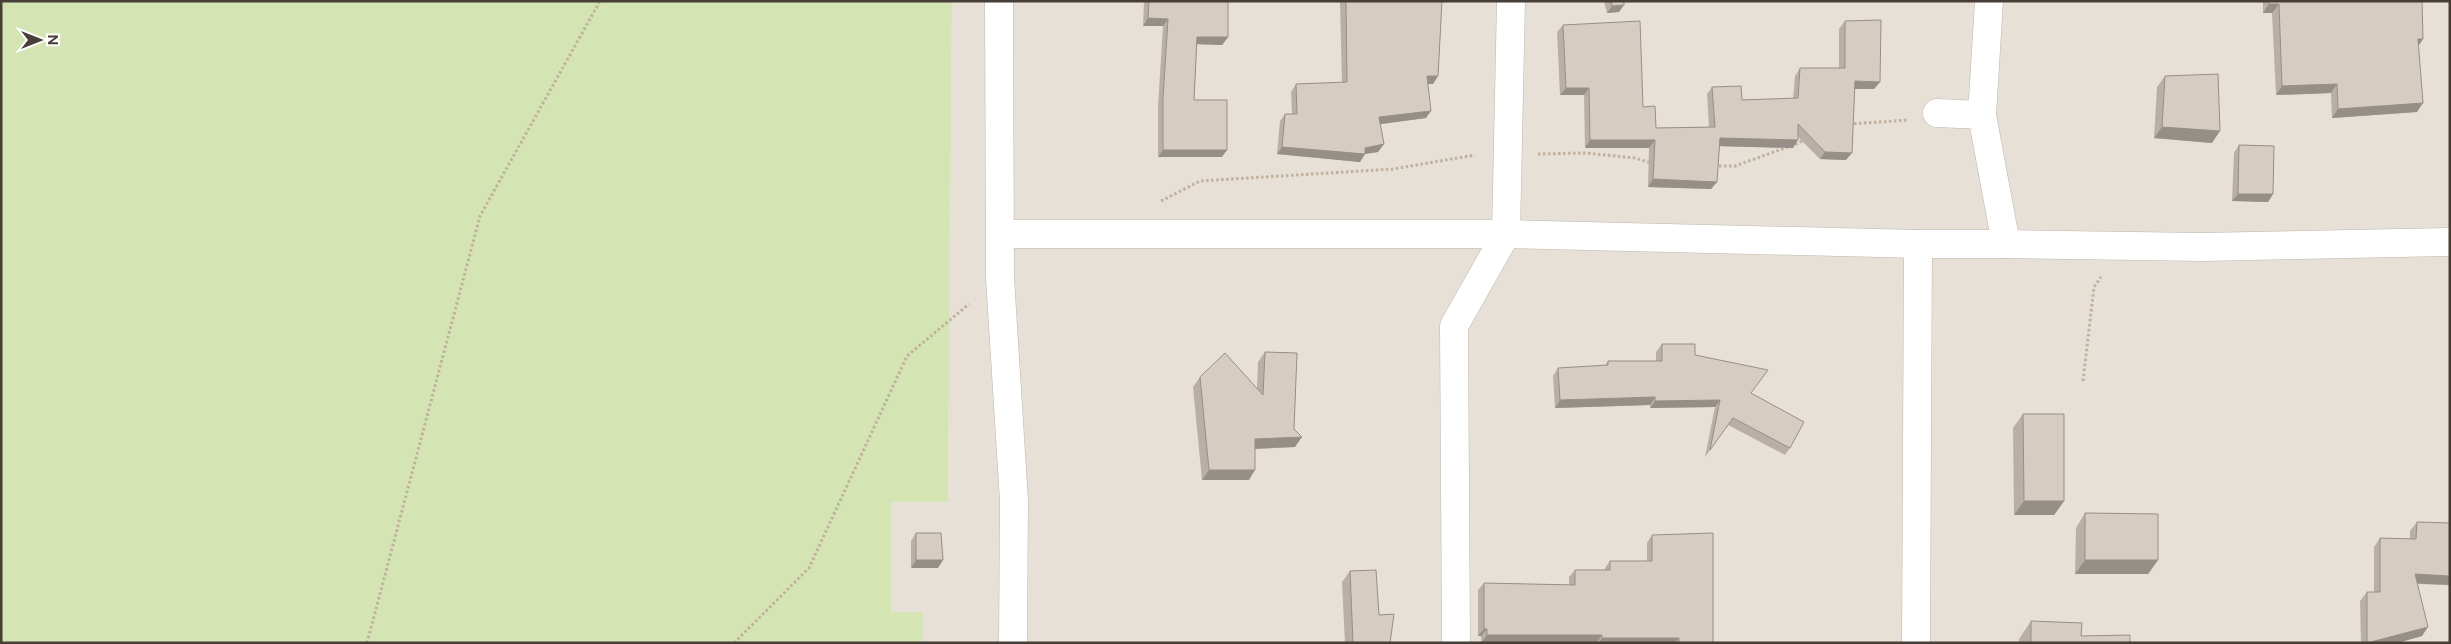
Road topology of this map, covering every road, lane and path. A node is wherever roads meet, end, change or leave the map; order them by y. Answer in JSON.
{"nodes":[{"id":1,"x":600,"y":1,"type":"edge"},
{"id":2,"x":1000,"y":1,"type":"edge"},
{"id":3,"x":1511,"y":1,"type":"edge"},
{"id":4,"x":1989,"y":1,"type":"edge"},
{"id":5,"x":1937,"y":112,"type":"dead end"},
{"id":6,"x":1982,"y":115,"type":"junction"},
{"id":7,"x":1000,"y":234,"type":"junction"},
{"id":8,"x":1506,"y":234,"type":"junction"},
{"id":9,"x":2450,"y":242,"type":"edge"},
{"id":10,"x":1918,"y":244,"type":"junction"},
{"id":11,"x":2006,"y":244,"type":"junction"},
{"id":12,"x":2124,"y":246,"type":"junction"},
{"id":13,"x":2083,"y":381,"type":"dead end"},
{"id":14,"x":367,"y":643,"type":"edge"},
{"id":15,"x":1014,"y":643,"type":"edge"},
{"id":16,"x":1456,"y":643,"type":"edge"},
{"id":17,"x":1916,"y":643,"type":"edge"}],
"edges":[{"from":1,"to":14,"type":"path"},
{"from":2,"to":7,"type":"street"},
{"from":3,"to":8,"type":"street"},
{"from":4,"to":6,"type":"street"},
{"from":5,"to":6,"type":"street"},
{"from":6,"to":11,"type":"street"},
{"from":7,"to":8,"type":"street"},
{"from":7,"to":15,"type":"street"},
{"from":8,"to":10,"type":"street"},
{"from":8,"to":16,"type":"street"},
{"from":9,"to":12,"type":"street"},
{"from":10,"to":11,"type":"street"},
{"from":10,"to":17,"type":"street"},
{"from":11,"to":12,"type":"street"},
{"from":12,"to":13,"type":"path"}]}
